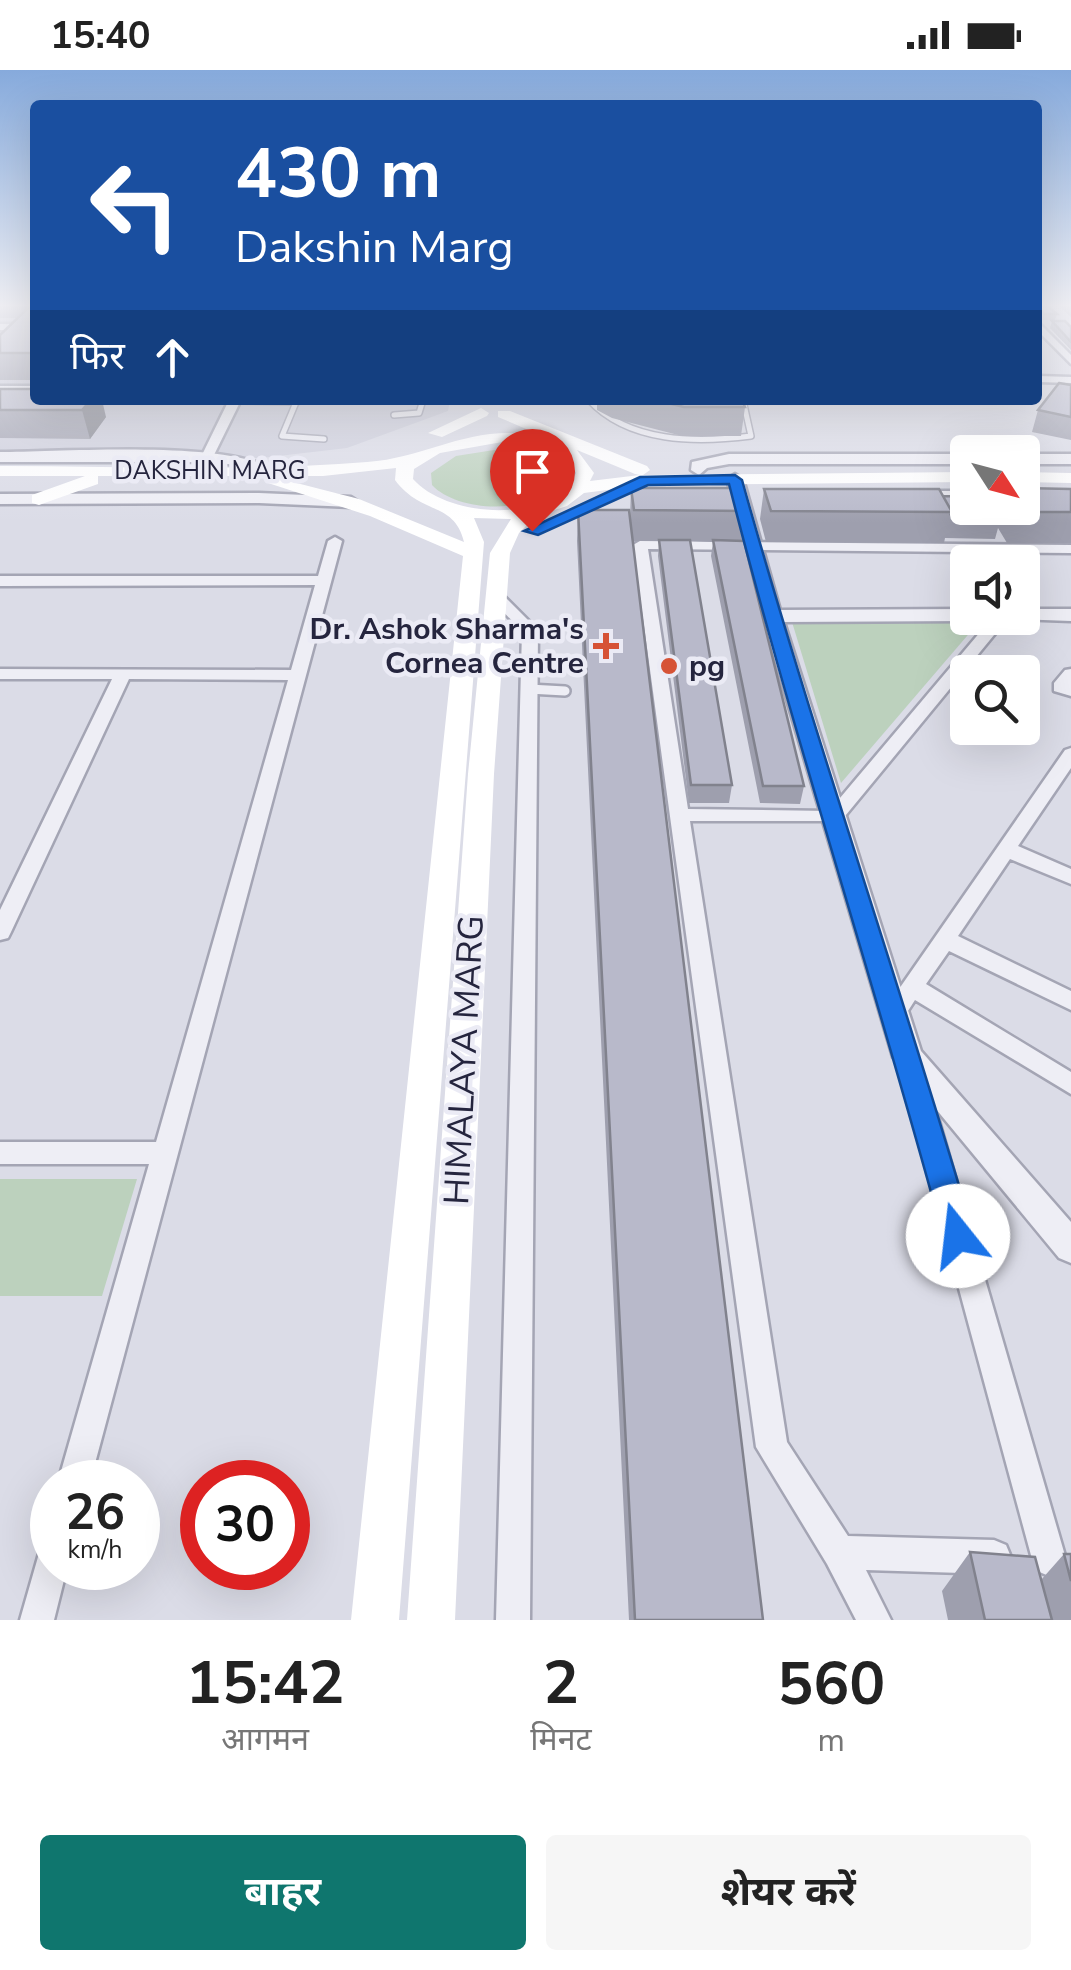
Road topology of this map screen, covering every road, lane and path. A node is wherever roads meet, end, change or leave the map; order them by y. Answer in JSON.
{"nodes":[{"id":1,"x":1042,"y":379,"type":"edge"},
{"id":2,"x":1071,"y":380,"type":"edge"},
{"id":3,"x":0,"y":389,"type":"edge"},
{"id":4,"x":30,"y":389,"type":"edge"},
{"id":5,"x":232,"y":405,"type":"edge"},
{"id":6,"x":295,"y":405,"type":"edge"},
{"id":7,"x":422,"y":405,"type":"edge"},
{"id":8,"x":592,"y":405,"type":"edge"},
{"id":9,"x":744,"y":405,"type":"edge"},
{"id":10,"x":483,"y":407,"type":"edge"},
{"id":11,"x":504,"y":407,"type":"edge"},
{"id":12,"x":394,"y":415,"type":"dead end"},
{"id":13,"x":324,"y":439,"type":"dead end"},
{"id":14,"x":463,"y":439,"type":"junction"},
{"id":15,"x":530,"y":439,"type":"junction"},
{"id":16,"x":735,"y":439,"type":"junction"},
{"id":17,"x":701,"y":440,"type":"junction"},
{"id":18,"x":419,"y":456,"type":"junction"},
{"id":19,"x":722,"y":456,"type":"junction"},
{"id":20,"x":0,"y":457,"type":"edge"},
{"id":21,"x":207,"y":457,"type":"junction"},
{"id":22,"x":1040,"y":459,"type":"edge"},
{"id":23,"x":1071,"y":459,"type":"edge"},
{"id":24,"x":950,"y":460,"type":"edge"},
{"id":25,"x":583,"y":466,"type":"junction"},
{"id":26,"x":315,"y":470,"type":"junction"},
{"id":27,"x":699,"y":470,"type":"junction"},
{"id":28,"x":0,"y":471,"type":"edge"},
{"id":29,"x":950,"y":474,"type":"edge"},
{"id":30,"x":1040,"y":474,"type":"edge"},
{"id":31,"x":1071,"y":474,"type":"edge"},
{"id":32,"x":262,"y":475,"type":"junction"},
{"id":33,"x":643,"y":475,"type":"junction"},
{"id":34,"x":950,"y":475,"type":"edge"},
{"id":35,"x":92,"y":480,"type":"junction"},
{"id":36,"x":0,"y":481,"type":"edge"},
{"id":37,"x":409,"y":487,"type":"junction"},
{"id":38,"x":737,"y":487,"type":"junction"},
{"id":39,"x":580,"y":488,"type":"junction"},
{"id":40,"x":1040,"y":496,"type":"edge"},
{"id":41,"x":1071,"y":496,"type":"edge"},
{"id":42,"x":950,"y":498,"type":"edge"},
{"id":43,"x":0,"y":499,"type":"edge"},
{"id":44,"x":39,"y":499,"type":"junction"},
{"id":45,"x":352,"y":502,"type":"junction"},
{"id":46,"x":530,"y":511,"type":"junction"},
{"id":47,"x":459,"y":512,"type":"junction"},
{"id":48,"x":335,"y":540,"type":"dead end"},
{"id":49,"x":753,"y":547,"type":"junction"},
{"id":50,"x":1070,"y":550,"type":"edge"},
{"id":51,"x":486,"y":553,"type":"junction"},
{"id":52,"x":0,"y":580,"type":"edge"},
{"id":53,"x":323,"y":580,"type":"junction"},
{"id":54,"x":497,"y":597,"type":"junction"},
{"id":55,"x":950,"y":615,"type":"edge"},
{"id":56,"x":1040,"y":615,"type":"edge"},
{"id":57,"x":772,"y":616,"type":"junction"},
{"id":58,"x":1066,"y":616,"type":"edge"},
{"id":59,"x":986,"y":635,"type":"edge"},
{"id":60,"x":0,"y":674,"type":"edge"},
{"id":61,"x":124,"y":674,"type":"junction"},
{"id":62,"x":1071,"y":674,"type":"edge"},
{"id":63,"x":296,"y":675,"type":"junction"},
{"id":64,"x":530,"y":688,"type":"junction"},
{"id":65,"x":565,"y":690,"type":"dead end"},
{"id":66,"x":1071,"y":691,"type":"edge"},
{"id":67,"x":1071,"y":754,"type":"edge"},
{"id":68,"x":1064,"y":776,"type":"edge"},
{"id":69,"x":681,"y":816,"type":"junction"},
{"id":70,"x":834,"y":817,"type":"junction"},
{"id":71,"x":1006,"y":849,"type":"junction"},
{"id":72,"x":1071,"y":877,"type":"edge"},
{"id":73,"x":0,"y":932,"type":"edge"},
{"id":74,"x":944,"y":939,"type":"junction"},
{"id":75,"x":912,"y":987,"type":"junction"},
{"id":76,"x":1071,"y":1000,"type":"edge"},
{"id":77,"x":894,"y":1012,"type":"junction"},
{"id":78,"x":908,"y":1056,"type":"junction"},
{"id":79,"x":1071,"y":1084,"type":"edge"},
{"id":80,"x":0,"y":1153,"type":"edge"},
{"id":81,"x":165,"y":1153,"type":"junction"},
{"id":82,"x":1071,"y":1247,"type":"edge"},
{"id":83,"x":80,"y":1460,"type":"edge"},
{"id":84,"x":839,"y":1552,"type":"junction"},
{"id":85,"x":1060,"y":1558,"type":"edge"},
{"id":86,"x":44,"y":1590,"type":"edge"},
{"id":87,"x":36,"y":1620,"type":"edge"},
{"id":88,"x":375,"y":1620,"type":"edge"},
{"id":89,"x":431,"y":1620,"type":"edge"},
{"id":90,"x":513,"y":1620,"type":"edge"},
{"id":91,"x":874,"y":1620,"type":"edge"}],
"edges":[{"from":1,"to":2,"type":"street"},
{"from":3,"to":4,"type":"street"},
{"from":5,"to":21,"type":"street"},
{"from":6,"to":13,"type":"lane"},
{"from":7,"to":12,"type":"lane"},
{"from":8,"to":17,"type":"lane"},
{"from":9,"to":16,"type":"lane"},
{"from":10,"to":14,"type":"main road"},
{"from":10,"to":26,"type":"main road"},
{"from":11,"to":15,"type":"main road"},
{"from":11,"to":33,"type":"main road"},
{"from":14,"to":15,"type":"main road"},
{"from":14,"to":18,"type":"main road","name":"DAKSHIN MARG"},
{"from":15,"to":25,"type":"main road"},
{"from":16,"to":17,"type":"lane"},
{"from":16,"to":19,"type":"lane"},
{"from":17,"to":19,"type":"lane"},
{"from":18,"to":26,"type":"main road","name":"DAKSHIN MARG"},
{"from":18,"to":37,"type":"main road"},
{"from":19,"to":24,"type":"street"},
{"from":19,"to":27,"type":"street"},
{"from":20,"to":21,"type":"street"},
{"from":21,"to":32,"type":"street"},
{"from":22,"to":23,"type":"street"},
{"from":25,"to":33,"type":"main road"},
{"from":25,"to":39,"type":"main road"},
{"from":26,"to":32,"type":"main road","name":"DAKSHIN MARG"},
{"from":27,"to":29,"type":"main road"},
{"from":27,"to":33,"type":"main road"},
{"from":28,"to":32,"type":"main road","name":"DAKSHIN MARG"},
{"from":30,"to":31,"type":"main road"},
{"from":32,"to":35,"type":"main road","name":"DAKSHIN MARG"},
{"from":32,"to":37,"type":"main road","name":"DAKSHIN MARG"},
{"from":32,"to":45,"type":"main road"},
{"from":33,"to":38,"type":"main road"},
{"from":33,"to":39,"type":"main road"},
{"from":33,"to":51,"type":"main road"},
{"from":34,"to":38,"type":"main road"},
{"from":35,"to":36,"type":"main road","name":"DAKSHIN MARG"},
{"from":35,"to":44,"type":"main road"},
{"from":37,"to":47,"type":"main road"},
{"from":38,"to":42,"type":"street"},
{"from":38,"to":49,"type":"street"},
{"from":39,"to":46,"type":"main road"},
{"from":40,"to":41,"type":"street"},
{"from":43,"to":44,"type":"street"},
{"from":44,"to":45,"type":"street"},
{"from":45,"to":51,"type":"main road"},
{"from":46,"to":47,"type":"main road"},
{"from":46,"to":51,"type":"main road","name":"HIMALAYA MARG"},
{"from":47,"to":51,"type":"main road","name":"HIMALAYA MARG"},
{"from":48,"to":53,"type":"street"},
{"from":49,"to":50,"type":"street"},
{"from":49,"to":57,"type":"street"},
{"from":49,"to":69,"type":"street"},
{"from":51,"to":54,"type":"main road","name":"HIMALAYA MARG"},
{"from":51,"to":88,"type":"main road","name":"HIMALAYA MARG"},
{"from":52,"to":53,"type":"street"},
{"from":53,"to":63,"type":"street"},
{"from":54,"to":64,"type":"street"},
{"from":54,"to":89,"type":"main road","name":"HIMALAYA MARG"},
{"from":55,"to":57,"type":"street"},
{"from":56,"to":58,"type":"street"},
{"from":57,"to":70,"type":"street"},
{"from":59,"to":70,"type":"street"},
{"from":60,"to":61,"type":"street"},
{"from":61,"to":63,"type":"street"},
{"from":61,"to":73,"type":"street"},
{"from":62,"to":66,"type":"street"},
{"from":63,"to":81,"type":"street"},
{"from":64,"to":65,"type":"lane"},
{"from":64,"to":90,"type":"street"},
{"from":67,"to":68,"type":"street"},
{"from":68,"to":71,"type":"street"},
{"from":69,"to":70,"type":"street"},
{"from":69,"to":84,"type":"street"},
{"from":70,"to":77,"type":"street"},
{"from":71,"to":72,"type":"street"},
{"from":71,"to":74,"type":"street"},
{"from":74,"to":75,"type":"street"},
{"from":74,"to":76,"type":"street"},
{"from":75,"to":77,"type":"street"},
{"from":75,"to":79,"type":"street"},
{"from":77,"to":78,"type":"street"},
{"from":78,"to":82,"type":"street"},
{"from":78,"to":85,"type":"street"},
{"from":80,"to":81,"type":"street"},
{"from":81,"to":83,"type":"street"},
{"from":84,"to":85,"type":"street"},
{"from":84,"to":91,"type":"street"},
{"from":86,"to":87,"type":"street"}]}
